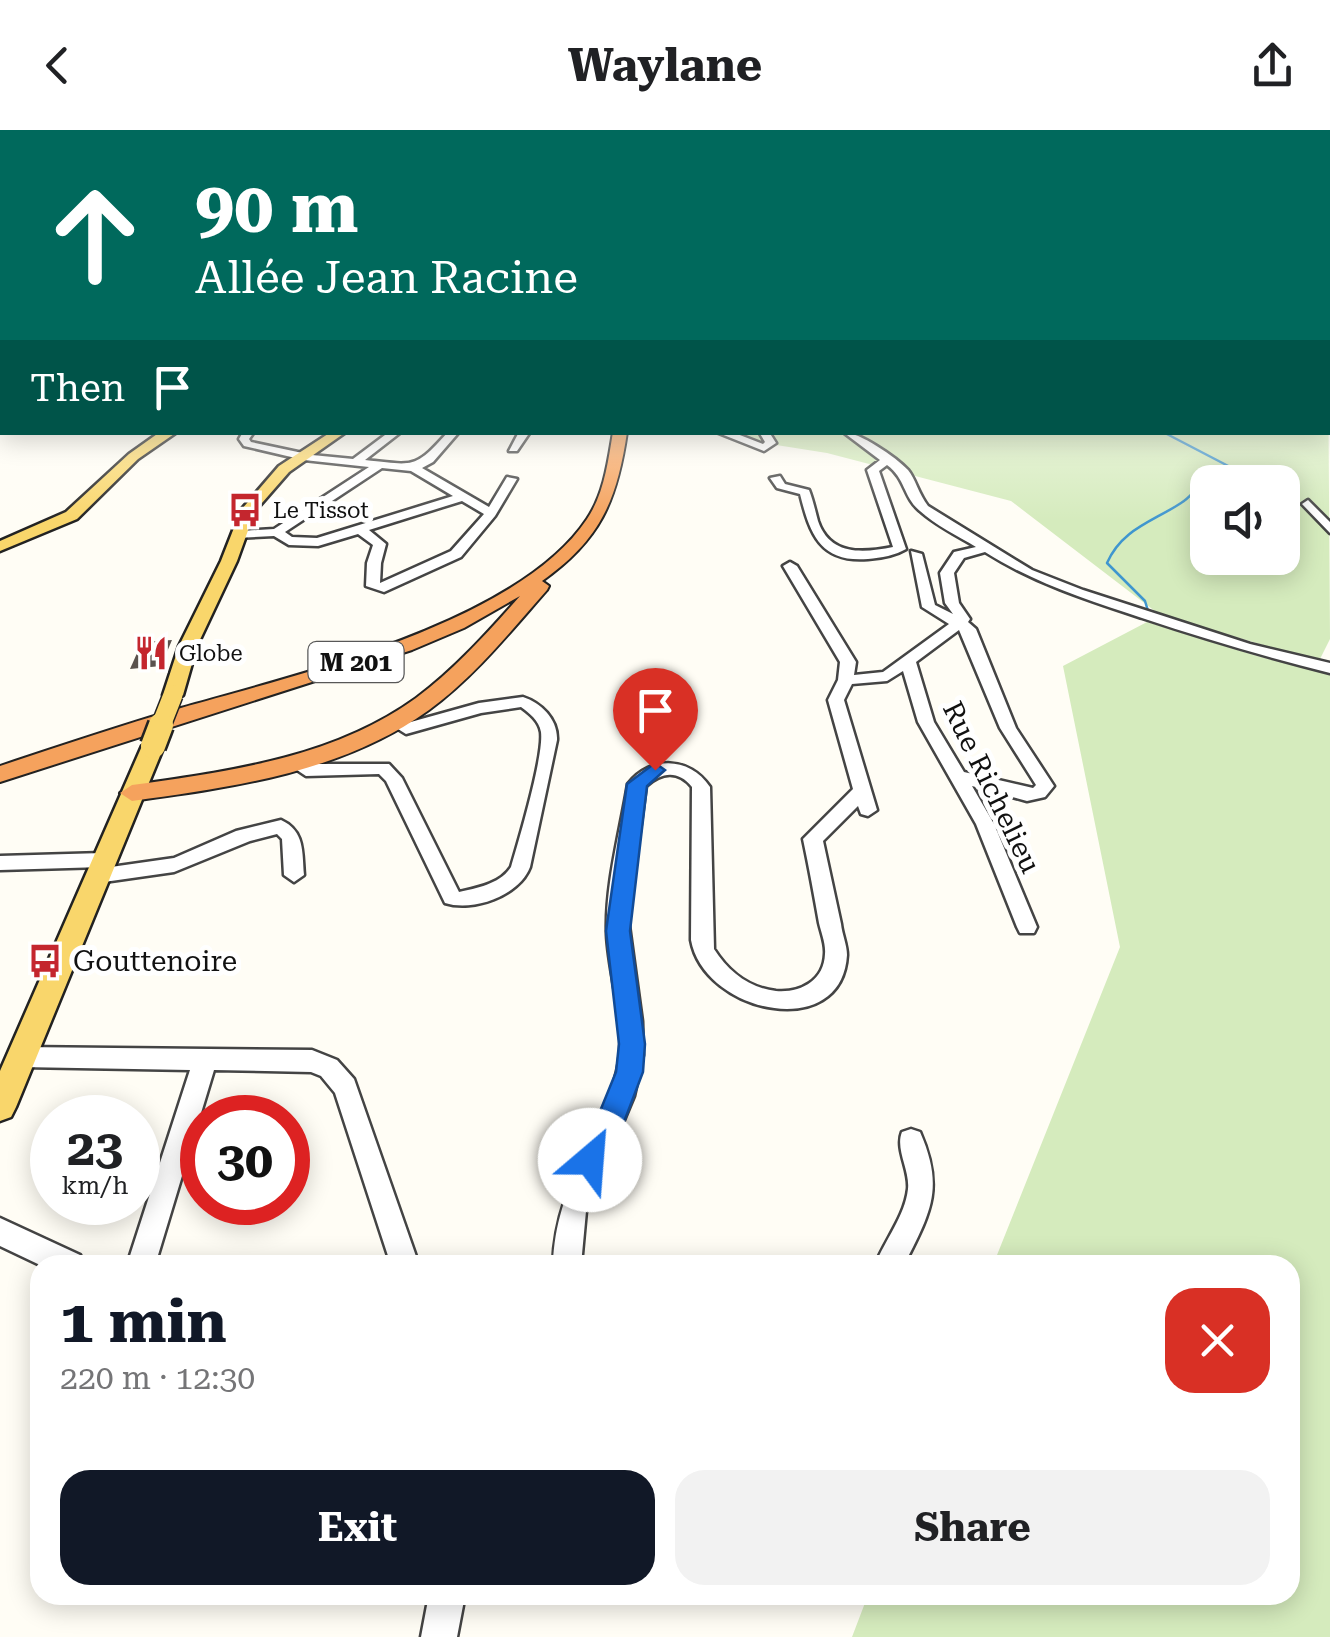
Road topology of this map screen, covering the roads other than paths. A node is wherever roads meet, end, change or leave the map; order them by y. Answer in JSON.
{"nodes":[{"id":1,"x":162,"y":435,"type":"edge"},
{"id":2,"x":247,"y":435,"type":"edge"},
{"id":3,"x":336,"y":435,"type":"edge"},
{"id":4,"x":392,"y":435,"type":"edge"},
{"id":5,"x":451,"y":435,"type":"edge"},
{"id":6,"x":523,"y":435,"type":"edge"},
{"id":7,"x":615,"y":435,"type":"edge"},
{"id":8,"x":616,"y":435,"type":"edge"},
{"id":9,"x":730,"y":435,"type":"edge"},
{"id":10,"x":766,"y":435,"type":"edge"},
{"id":11,"x":852,"y":435,"type":"edge"},
{"id":12,"x":764,"y":448,"type":"junction"},
{"id":13,"x":513,"y":450,"type":"dead end"},
{"id":14,"x":306,"y":456,"type":"junction"},
{"id":15,"x":888,"y":460,"type":"junction"},
{"id":16,"x":357,"y":461,"type":"junction"},
{"id":17,"x":378,"y":465,"type":"junction"},
{"id":18,"x":414,"y":468,"type":"junction"},
{"id":19,"x":511,"y":478,"type":"dead end"},
{"id":20,"x":462,"y":497,"type":"junction"},
{"id":21,"x":1308,"y":504,"type":"dead end"},
{"id":22,"x":491,"y":513,"type":"junction"},
{"id":23,"x":1330,"y":529,"type":"edge"},
{"id":24,"x":362,"y":531,"type":"junction"},
{"id":25,"x":587,"y":531,"type":"junction"},
{"id":26,"x":277,"y":532,"type":"junction"},
{"id":27,"x":241,"y":541,"type":"junction"},
{"id":28,"x":0,"y":542,"type":"edge"},
{"id":29,"x":986,"y":548,"type":"junction"},
{"id":30,"x":916,"y":554,"type":"dead end"},
{"id":31,"x":790,"y":566,"type":"dead end"},
{"id":32,"x":959,"y":624,"type":"junction"},
{"id":33,"x":908,"y":662,"type":"junction"},
{"id":34,"x":1330,"y":668,"type":"edge"},
{"id":35,"x":846,"y":680,"type":"junction"},
{"id":36,"x":406,"y":728,"type":"dead end"},
{"id":37,"x":0,"y":762,"type":"edge"},
{"id":38,"x":306,"y":770,"type":"dead end"},
{"id":39,"x":0,"y":774,"type":"edge"},
{"id":40,"x":957,"y":776,"type":"junction"},
{"id":41,"x":132,"y":792,"type":"junction"},
{"id":42,"x":0,"y":863,"type":"edge"},
{"id":43,"x":100,"y":868,"type":"junction"},
{"id":44,"x":294,"y":875,"type":"dead end"},
{"id":45,"x":1027,"y":927,"type":"dead end"},
{"id":46,"x":22,"y":1057,"type":"junction"},
{"id":47,"x":205,"y":1058,"type":"junction"},
{"id":48,"x":1,"y":1102,"type":"edge"},
{"id":49,"x":911,"y":1140,"type":"dead end"},
{"id":50,"x":0,"y":1232,"type":"edge"},
{"id":51,"x":49,"y":1255,"type":"edge"},
{"id":52,"x":144,"y":1255,"type":"edge"},
{"id":53,"x":402,"y":1255,"type":"edge"},
{"id":54,"x":569,"y":1255,"type":"edge"},
{"id":55,"x":894,"y":1255,"type":"edge"},
{"id":56,"x":445,"y":1605,"type":"edge"},
{"id":57,"x":439,"y":1637,"type":"edge"}],
"edges":[{"from":1,"to":28,"type":"main road"},
{"from":2,"to":14,"type":"street"},
{"from":3,"to":14,"type":"main road"},
{"from":4,"to":16,"type":"street"},
{"from":5,"to":18,"type":"street"},
{"from":6,"to":13,"type":"street"},
{"from":7,"to":37,"type":"highway","number":"M 201"},
{"from":8,"to":25,"type":"highway","number":"M 201"},
{"from":9,"to":12,"type":"street"},
{"from":10,"to":12,"type":"street"},
{"from":11,"to":15,"type":"street"},
{"from":12,"to":15,"type":"street"},
{"from":14,"to":16,"type":"street"},
{"from":14,"to":27,"type":"main road"},
{"from":15,"to":29,"type":"street"},
{"from":16,"to":17,"type":"street"},
{"from":17,"to":18,"type":"street"},
{"from":17,"to":26,"type":"street"},
{"from":18,"to":20,"type":"street"},
{"from":19,"to":22,"type":"street"},
{"from":20,"to":22,"type":"street"},
{"from":20,"to":24,"type":"street"},
{"from":21,"to":23,"type":"street"},
{"from":22,"to":24,"type":"street"},
{"from":24,"to":26,"type":"street"},
{"from":25,"to":39,"type":"highway","number":"M 201"},
{"from":25,"to":41,"type":"highway"},
{"from":26,"to":27,"type":"street"},
{"from":27,"to":41,"type":"main road","bridge":true},
{"from":29,"to":32,"type":"street"},
{"from":29,"to":34,"type":"street"},
{"from":30,"to":32,"type":"street"},
{"from":31,"to":35,"type":"street"},
{"from":32,"to":33,"type":"street"},
{"from":32,"to":40,"type":"street"},
{"from":33,"to":35,"type":"street"},
{"from":33,"to":40,"type":"street","name":"Rue Richelieu"},
{"from":35,"to":54,"type":"street"},
{"from":36,"to":38,"type":"street"},
{"from":40,"to":45,"type":"street","name":"Rue Richelieu"},
{"from":41,"to":43,"type":"main road"},
{"from":42,"to":43,"type":"street"},
{"from":43,"to":44,"type":"street"},
{"from":43,"to":46,"type":"main road"},
{"from":46,"to":47,"type":"street"},
{"from":46,"to":48,"type":"main road"},
{"from":47,"to":52,"type":"street"},
{"from":47,"to":53,"type":"street"},
{"from":49,"to":55,"type":"street"},
{"from":50,"to":51,"type":"street"},
{"from":56,"to":57,"type":"street"}]}
